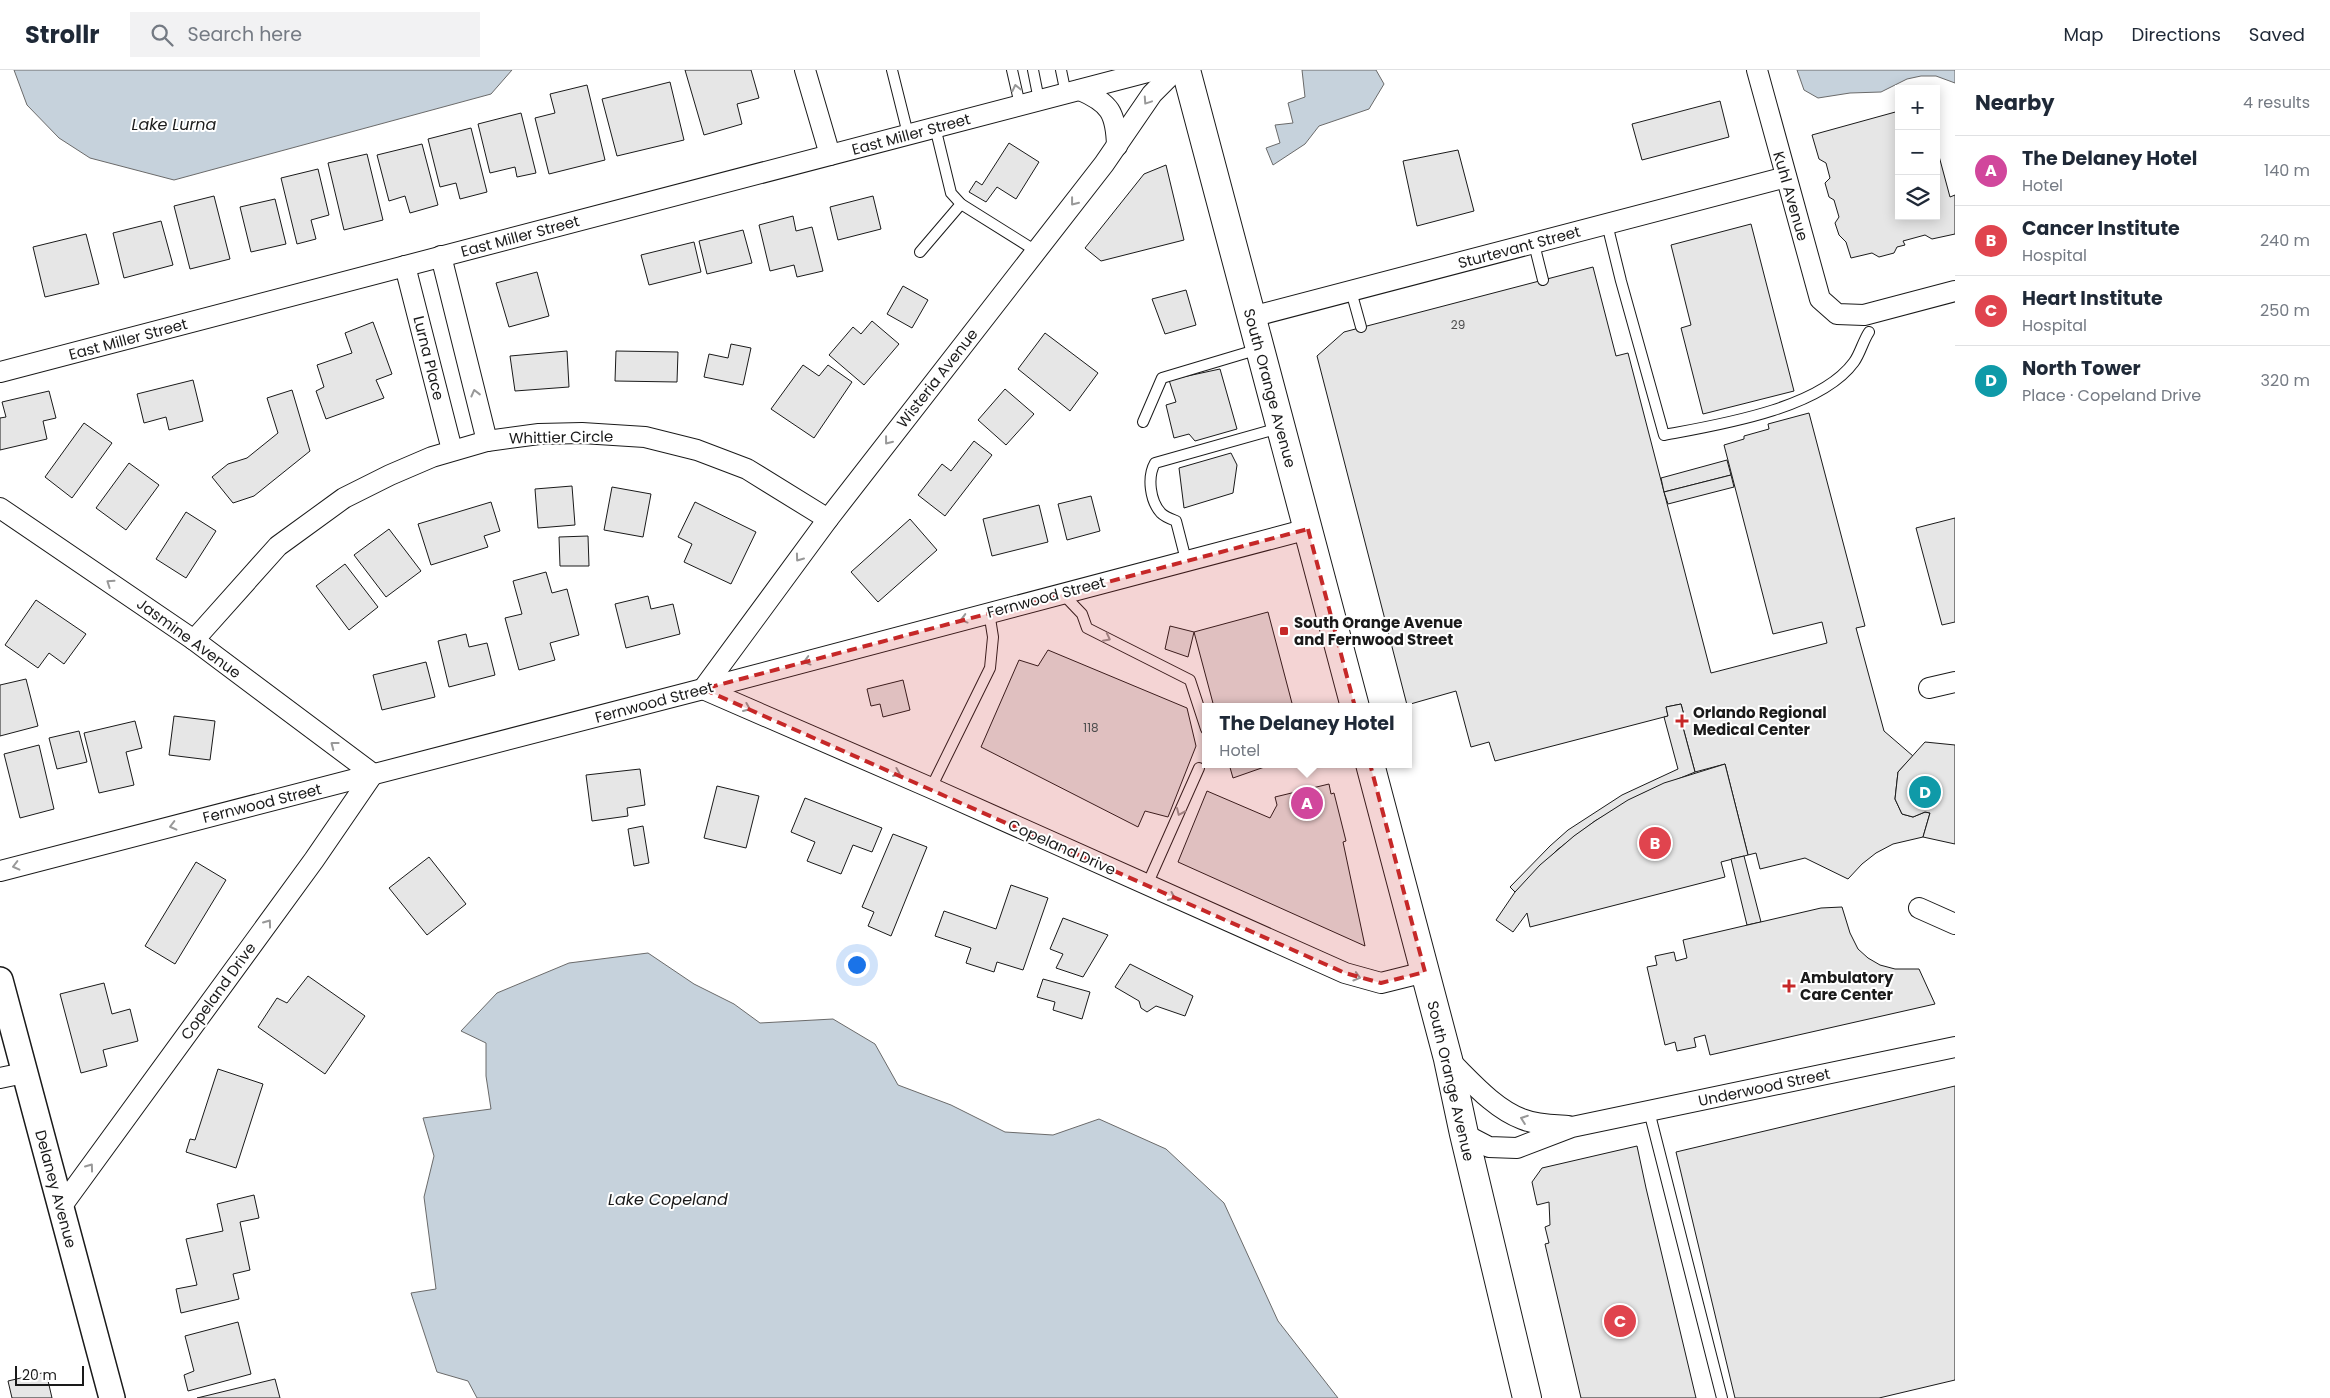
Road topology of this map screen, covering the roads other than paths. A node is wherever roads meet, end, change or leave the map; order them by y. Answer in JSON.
{"nodes":[{"id":1,"x":805,"y":70,"type":"edge"},
{"id":2,"x":892,"y":70,"type":"edge"},
{"id":3,"x":1012,"y":70,"type":"edge"},
{"id":4,"x":1033,"y":70,"type":"edge"},
{"id":5,"x":1061,"y":70,"type":"edge"},
{"id":6,"x":1155,"y":70,"type":"edge"},
{"id":7,"x":1176,"y":70,"type":"edge"},
{"id":8,"x":1186,"y":70,"type":"edge"},
{"id":9,"x":1757,"y":70,"type":"edge"},
{"id":10,"x":1073,"y":92,"type":"junction"},
{"id":11,"x":1039,"y":100,"type":"junction"},
{"id":12,"x":1020,"y":105,"type":"junction"},
{"id":13,"x":935,"y":127,"type":"junction"},
{"id":14,"x":908,"y":134,"type":"junction"},
{"id":15,"x":1117,"y":146,"type":"junction"},
{"id":16,"x":830,"y":155,"type":"junction"},
{"id":17,"x":1786,"y":177,"type":"junction"},
{"id":18,"x":961,"y":204,"type":"junction"},
{"id":19,"x":1607,"y":224,"type":"junction"},
{"id":20,"x":1534,"y":244,"type":"junction"},
{"id":21,"x":1036,"y":251,"type":"junction"},
{"id":22,"x":920,"y":252,"type":"dead end"},
{"id":23,"x":441,"y":256,"type":"junction"},
{"id":24,"x":405,"y":266,"type":"junction"},
{"id":25,"x":1543,"y":280,"type":"dead end"},
{"id":26,"x":1351,"y":291,"type":"junction"},
{"id":27,"x":1955,"y":291,"type":"edge"},
{"id":28,"x":1252,"y":317,"type":"junction"},
{"id":29,"x":1361,"y":327,"type":"dead end"},
{"id":30,"x":1869,"y":332,"type":"dead end"},
{"id":31,"x":1260,"y":349,"type":"junction"},
{"id":32,"x":0,"y":372,"type":"edge"},
{"id":33,"x":1143,"y":422,"type":"dead end"},
{"id":34,"x":1281,"y":428,"type":"junction"},
{"id":35,"x":487,"y":441,"type":"junction"},
{"id":36,"x":452,"y":450,"type":"junction"},
{"id":37,"x":0,"y":508,"type":"edge"},
{"id":38,"x":828,"y":519,"type":"junction"},
{"id":39,"x":1308,"y":529,"type":"junction"},
{"id":40,"x":1186,"y":560,"type":"junction"},
{"id":41,"x":1062,"y":593,"type":"junction"},
{"id":42,"x":989,"y":612,"type":"junction"},
{"id":43,"x":194,"y":640,"type":"junction"},
{"id":44,"x":1955,"y":682,"type":"edge"},
{"id":45,"x":1929,"y":688,"type":"dead end"},
{"id":46,"x":703,"y":689,"type":"junction"},
{"id":47,"x":1354,"y":703,"type":"edge"},
{"id":48,"x":1202,"y":718,"type":"edge"},
{"id":49,"x":1199,"y":768,"type":"dead end"},
{"id":50,"x":1371,"y":768,"type":"edge"},
{"id":51,"x":373,"y":774,"type":"junction"},
{"id":52,"x":931,"y":788,"type":"junction"},
{"id":53,"x":0,"y":870,"type":"edge"},
{"id":54,"x":1147,"y":885,"type":"junction"},
{"id":55,"x":1919,"y":908,"type":"dead end"},
{"id":56,"x":1955,"y":924,"type":"edge"},
{"id":57,"x":1425,"y":972,"type":"junction"},
{"id":58,"x":0,"y":980,"type":"edge"},
{"id":59,"x":1955,"y":1047,"type":"edge"},
{"id":60,"x":1448,"y":1059,"type":"junction"},
{"id":61,"x":24,"y":1073,"type":"junction"},
{"id":62,"x":0,"y":1078,"type":"edge"},
{"id":63,"x":1649,"y":1111,"type":"junction"},
{"id":64,"x":1572,"y":1127,"type":"junction"},
{"id":65,"x":1464,"y":1134,"type":"junction"},
{"id":66,"x":61,"y":1207,"type":"junction"},
{"id":67,"x":112,"y":1398,"type":"edge"},
{"id":68,"x":1528,"y":1398,"type":"edge"},
{"id":69,"x":1722,"y":1398,"type":"edge"}],
"edges":[{"from":1,"to":16,"type":"street"},
{"from":2,"to":14,"type":"lane"},
{"from":12,"to":3,"type":"lane","one_way":true},
{"from":4,"to":11,"type":"lane"},
{"from":5,"to":10,"type":"lane"},
{"from":6,"to":10,"type":"street"},
{"from":7,"to":15,"type":"street","name":"Wisteria Avenue","one_way":true},
{"from":8,"to":28,"type":"main road","name":"South Orange Avenue"},
{"from":9,"to":17,"type":"street","name":"Kuhl Avenue"},
{"from":10,"to":11,"type":"street","name":"East Miller Street"},
{"from":10,"to":15,"type":"street"},
{"from":11,"to":12,"type":"street","name":"East Miller Street"},
{"from":12,"to":13,"type":"street","name":"East Miller Street"},
{"from":13,"to":14,"type":"street","name":"East Miller Street"},
{"from":13,"to":18,"type":"lane"},
{"from":14,"to":16,"type":"street","name":"East Miller Street"},
{"from":15,"to":21,"type":"street","name":"Wisteria Avenue","one_way":true},
{"from":16,"to":23,"type":"street","name":"East Miller Street"},
{"from":17,"to":19,"type":"street","name":"Sturtevant Street"},
{"from":17,"to":27,"type":"street","name":"Kuhl Avenue"},
{"from":18,"to":21,"type":"lane"},
{"from":18,"to":22,"type":"lane"},
{"from":19,"to":20,"type":"street","name":"Sturtevant Street"},
{"from":19,"to":30,"type":"lane"},
{"from":20,"to":25,"type":"lane"},
{"from":20,"to":26,"type":"street","name":"Sturtevant Street"},
{"from":21,"to":38,"type":"street","name":"Wisteria Avenue","one_way":true},
{"from":23,"to":24,"type":"street","name":"East Miller Street"},
{"from":35,"to":23,"type":"street","one_way":true},
{"from":24,"to":32,"type":"street","name":"East Miller Street"},
{"from":24,"to":36,"type":"street","name":"Lurna Place"},
{"from":26,"to":28,"type":"street","name":"Sturtevant Street"},
{"from":26,"to":29,"type":"lane"},
{"from":28,"to":31,"type":"main road","name":"South Orange Avenue"},
{"from":31,"to":33,"type":"lane"},
{"from":31,"to":34,"type":"main road","name":"South Orange Avenue"},
{"from":34,"to":39,"type":"main road","name":"South Orange Avenue"},
{"from":34,"to":40,"type":"lane"},
{"from":35,"to":36,"type":"street","name":"Whittier Circle"},
{"from":35,"to":38,"type":"street","name":"Whittier Circle"},
{"from":36,"to":43,"type":"street","name":"Whittier Circle"},
{"from":43,"to":37,"type":"street","name":"Jasmine Avenue","one_way":true},
{"from":38,"to":46,"type":"street","name":"Wisteria Avenue","one_way":true},
{"from":39,"to":40,"type":"street","name":"Fernwood Street"},
{"from":39,"to":47,"type":"main road","name":"South Orange Avenue"},
{"from":40,"to":41,"type":"street","name":"Fernwood Street"},
{"from":41,"to":42,"type":"street","name":"Fernwood Street"},
{"from":41,"to":48,"type":"lane","one_way":true},
{"from":42,"to":46,"type":"street","name":"Fernwood Street","one_way":true},
{"from":42,"to":52,"type":"lane"},
{"from":51,"to":43,"type":"street","name":"Jasmine Avenue","one_way":true},
{"from":44,"to":45,"type":"street"},
{"from":46,"to":51,"type":"street","name":"Fernwood Street"},
{"from":46,"to":52,"type":"street","name":"Copeland Drive","one_way":true},
{"from":49,"to":54,"type":"lane","one_way":true},
{"from":50,"to":57,"type":"main road","name":"South Orange Avenue"},
{"from":51,"to":53,"type":"street","name":"Fernwood Street","one_way":true},
{"from":66,"to":51,"type":"street","name":"Copeland Drive","one_way":true},
{"from":52,"to":54,"type":"street","name":"Copeland Drive"},
{"from":54,"to":57,"type":"street","name":"Copeland Drive","one_way":true},
{"from":55,"to":56,"type":"street"},
{"from":57,"to":60,"type":"main road","name":"South Orange Avenue"},
{"from":58,"to":61,"type":"street","name":"Delaney Avenue"},
{"from":59,"to":63,"type":"street","name":"Underwood Street"},
{"from":64,"to":60,"type":"street","name":"Underwood Street","one_way":true},
{"from":60,"to":65,"type":"main road","name":"South Orange Avenue"},
{"from":61,"to":62,"type":"street"},
{"from":61,"to":66,"type":"street","name":"Delaney Avenue"},
{"from":63,"to":64,"type":"street","name":"Underwood Street"},
{"from":63,"to":69,"type":"lane"},
{"from":64,"to":65,"type":"street","name":"Underwood Street"},
{"from":65,"to":68,"type":"main road","name":"South Orange Avenue"},
{"from":66,"to":67,"type":"street","name":"Delaney Avenue"}]}
